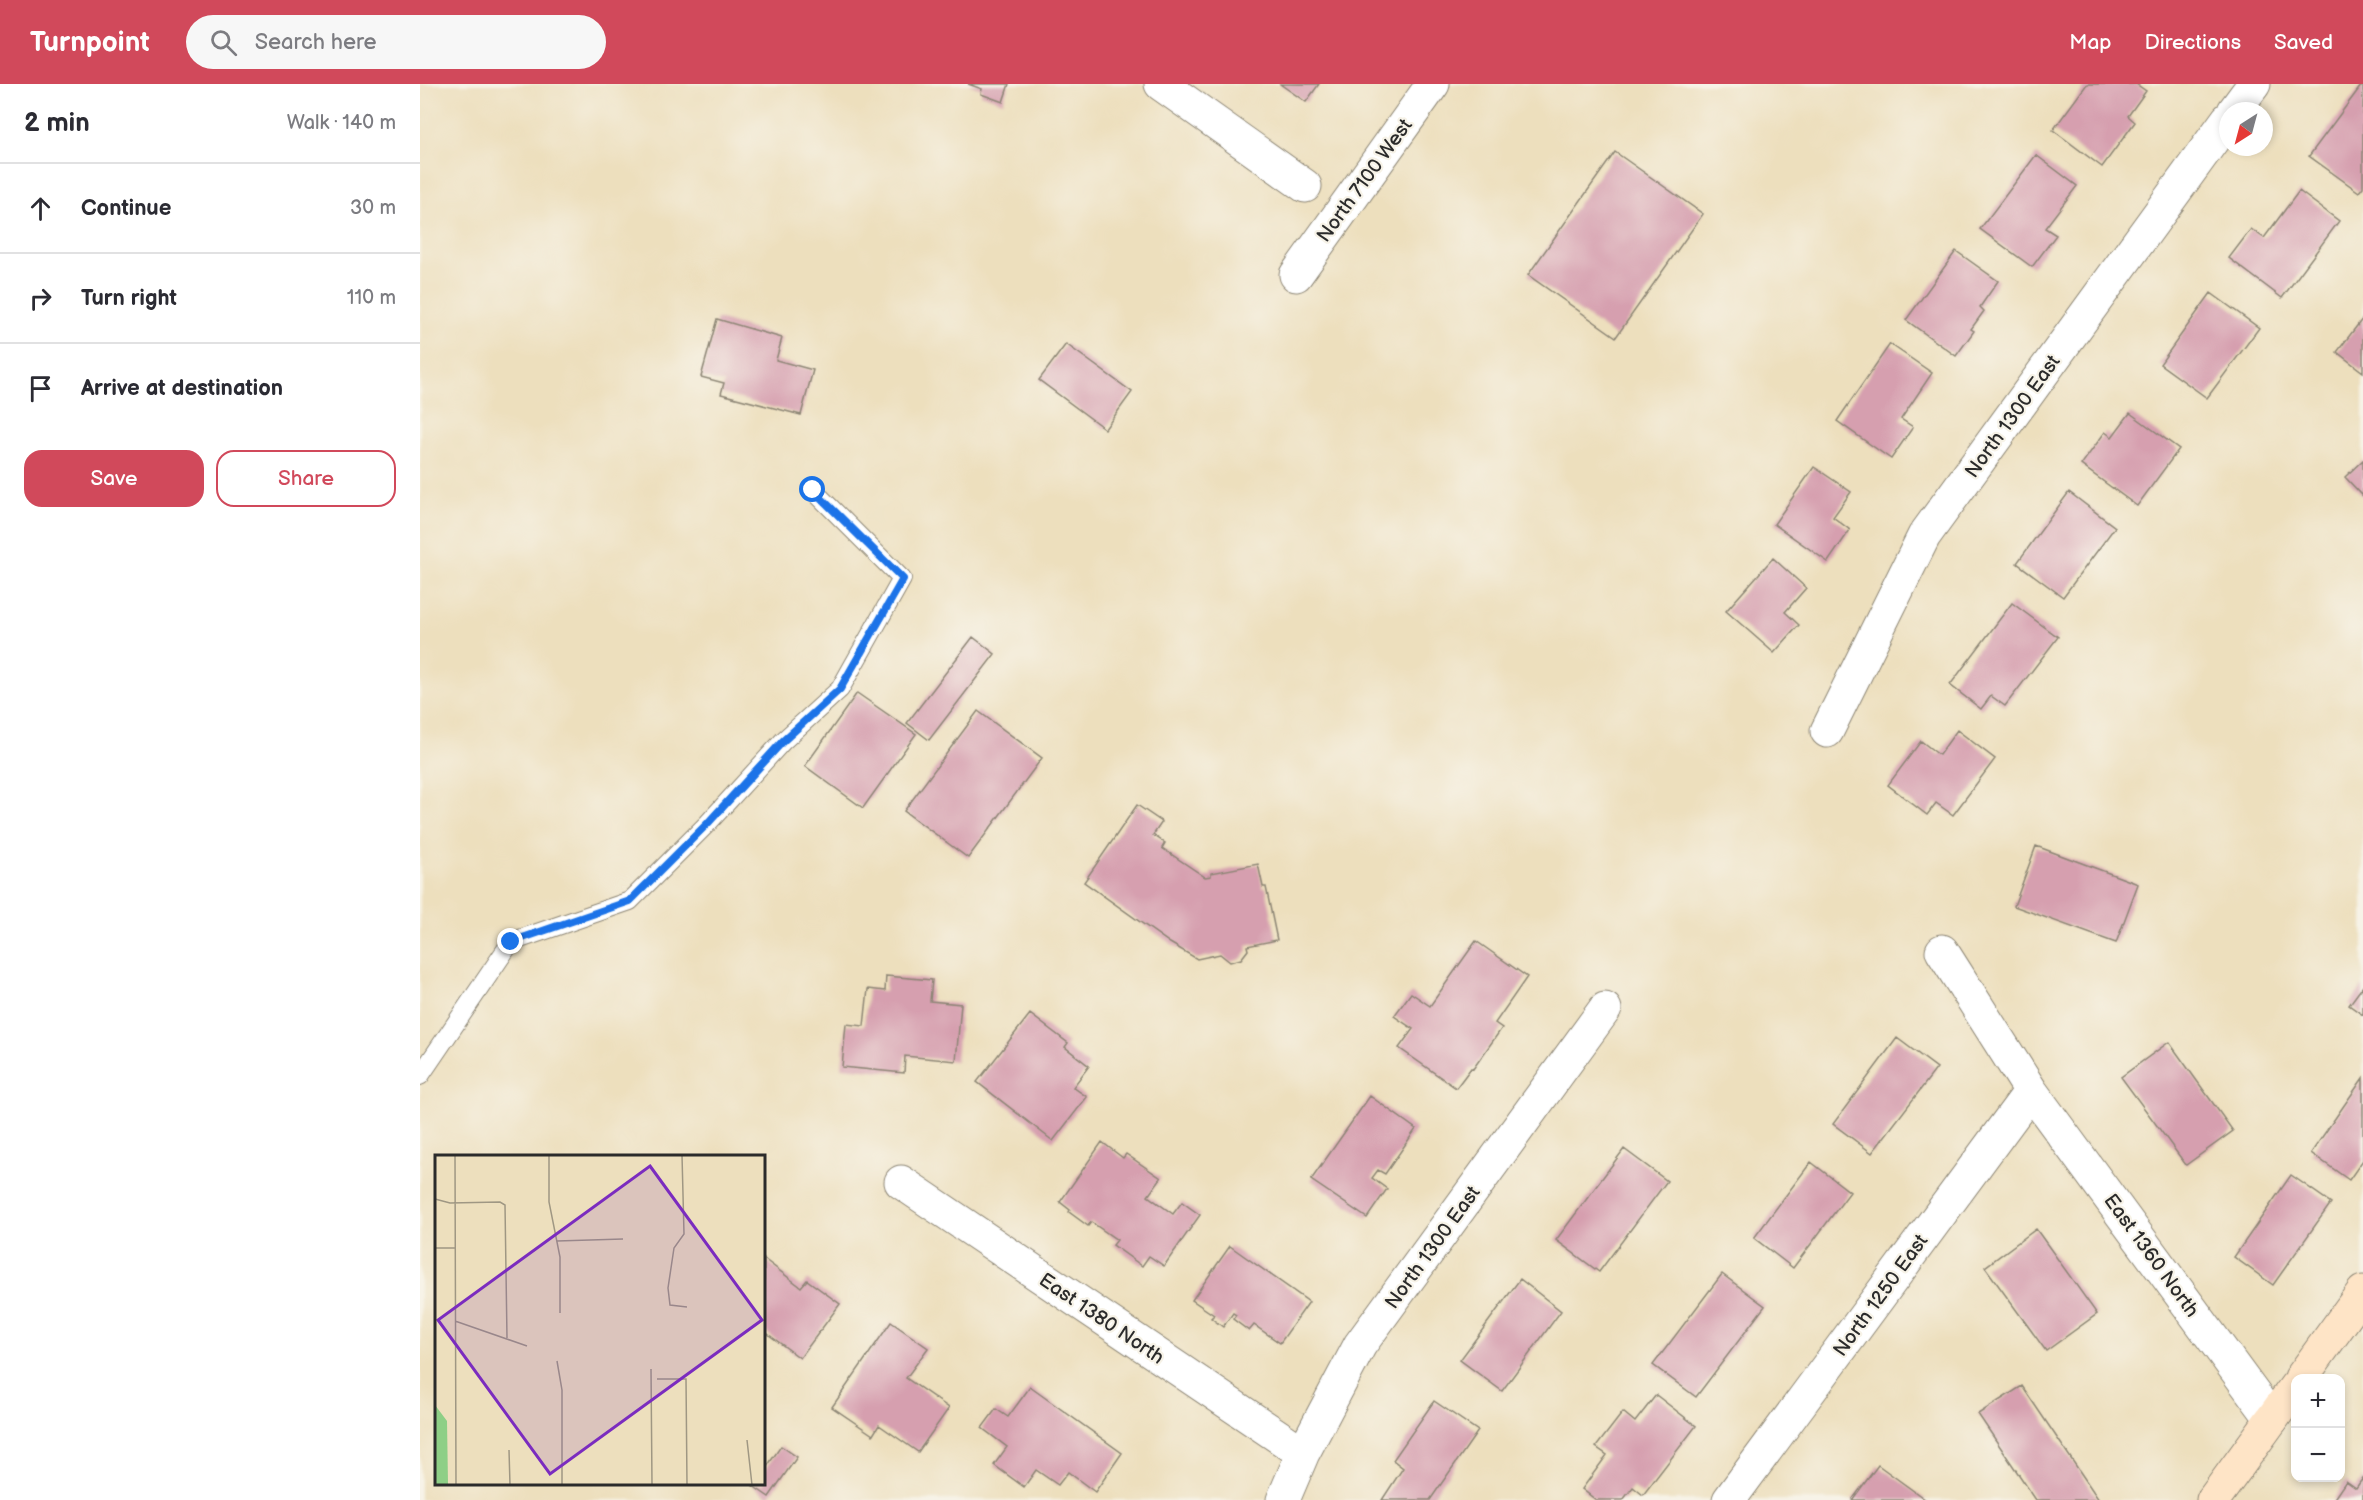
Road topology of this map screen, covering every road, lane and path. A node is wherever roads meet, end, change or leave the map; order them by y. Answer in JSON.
{"nodes":[{"id":1,"x":1161,"y":84,"type":"edge"},
{"id":2,"x":1432,"y":84,"type":"edge"},
{"id":3,"x":2254,"y":84,"type":"edge"},
{"id":4,"x":2241,"y":102,"type":"edge"},
{"id":5,"x":2219,"y":131,"type":"edge"},
{"id":6,"x":1305,"y":186,"type":"dead end"},
{"id":7,"x":1296,"y":275,"type":"dead end"},
{"id":8,"x":813,"y":490,"type":"dead end"},
{"id":9,"x":1827,"y":731,"type":"dead end"},
{"id":10,"x":1942,"y":951,"type":"dead end"},
{"id":11,"x":1605,"y":1009,"type":"dead end"},
{"id":12,"x":420,"y":1076,"type":"edge"},
{"id":13,"x":2031,"y":1091,"type":"junction"},
{"id":14,"x":901,"y":1182,"type":"dead end"},
{"id":15,"x":2363,"y":1292,"type":"edge"},
{"id":16,"x":2304,"y":1374,"type":"edge"},
{"id":17,"x":2291,"y":1392,"type":"edge"},
{"id":18,"x":2272,"y":1419,"type":"junction"},
{"id":19,"x":1304,"y":1454,"type":"junction"},
{"id":20,"x":1283,"y":1500,"type":"edge"},
{"id":21,"x":1729,"y":1500,"type":"edge"},
{"id":22,"x":2213,"y":1500,"type":"edge"}],
"edges":[{"from":1,"to":6,"type":"street"},
{"from":2,"to":7,"type":"street","name":"North 7100 West"},
{"from":3,"to":4,"type":"street"},
{"from":5,"to":9,"type":"street","name":"North 1300 East"},
{"from":8,"to":12,"type":"lane"},
{"from":10,"to":13,"type":"street","name":"East 1360 North"},
{"from":11,"to":19,"type":"street","name":"North 1300 East"},
{"from":13,"to":18,"type":"street","name":"East 1360 North"},
{"from":13,"to":21,"type":"street","name":"North 1250 East"},
{"from":14,"to":19,"type":"street","name":"East 1380 North"},
{"from":15,"to":16,"type":"main road"},
{"from":17,"to":18,"type":"main road"},
{"from":18,"to":22,"type":"main road"},
{"from":19,"to":20,"type":"street","name":"North 1300 East"}]}
